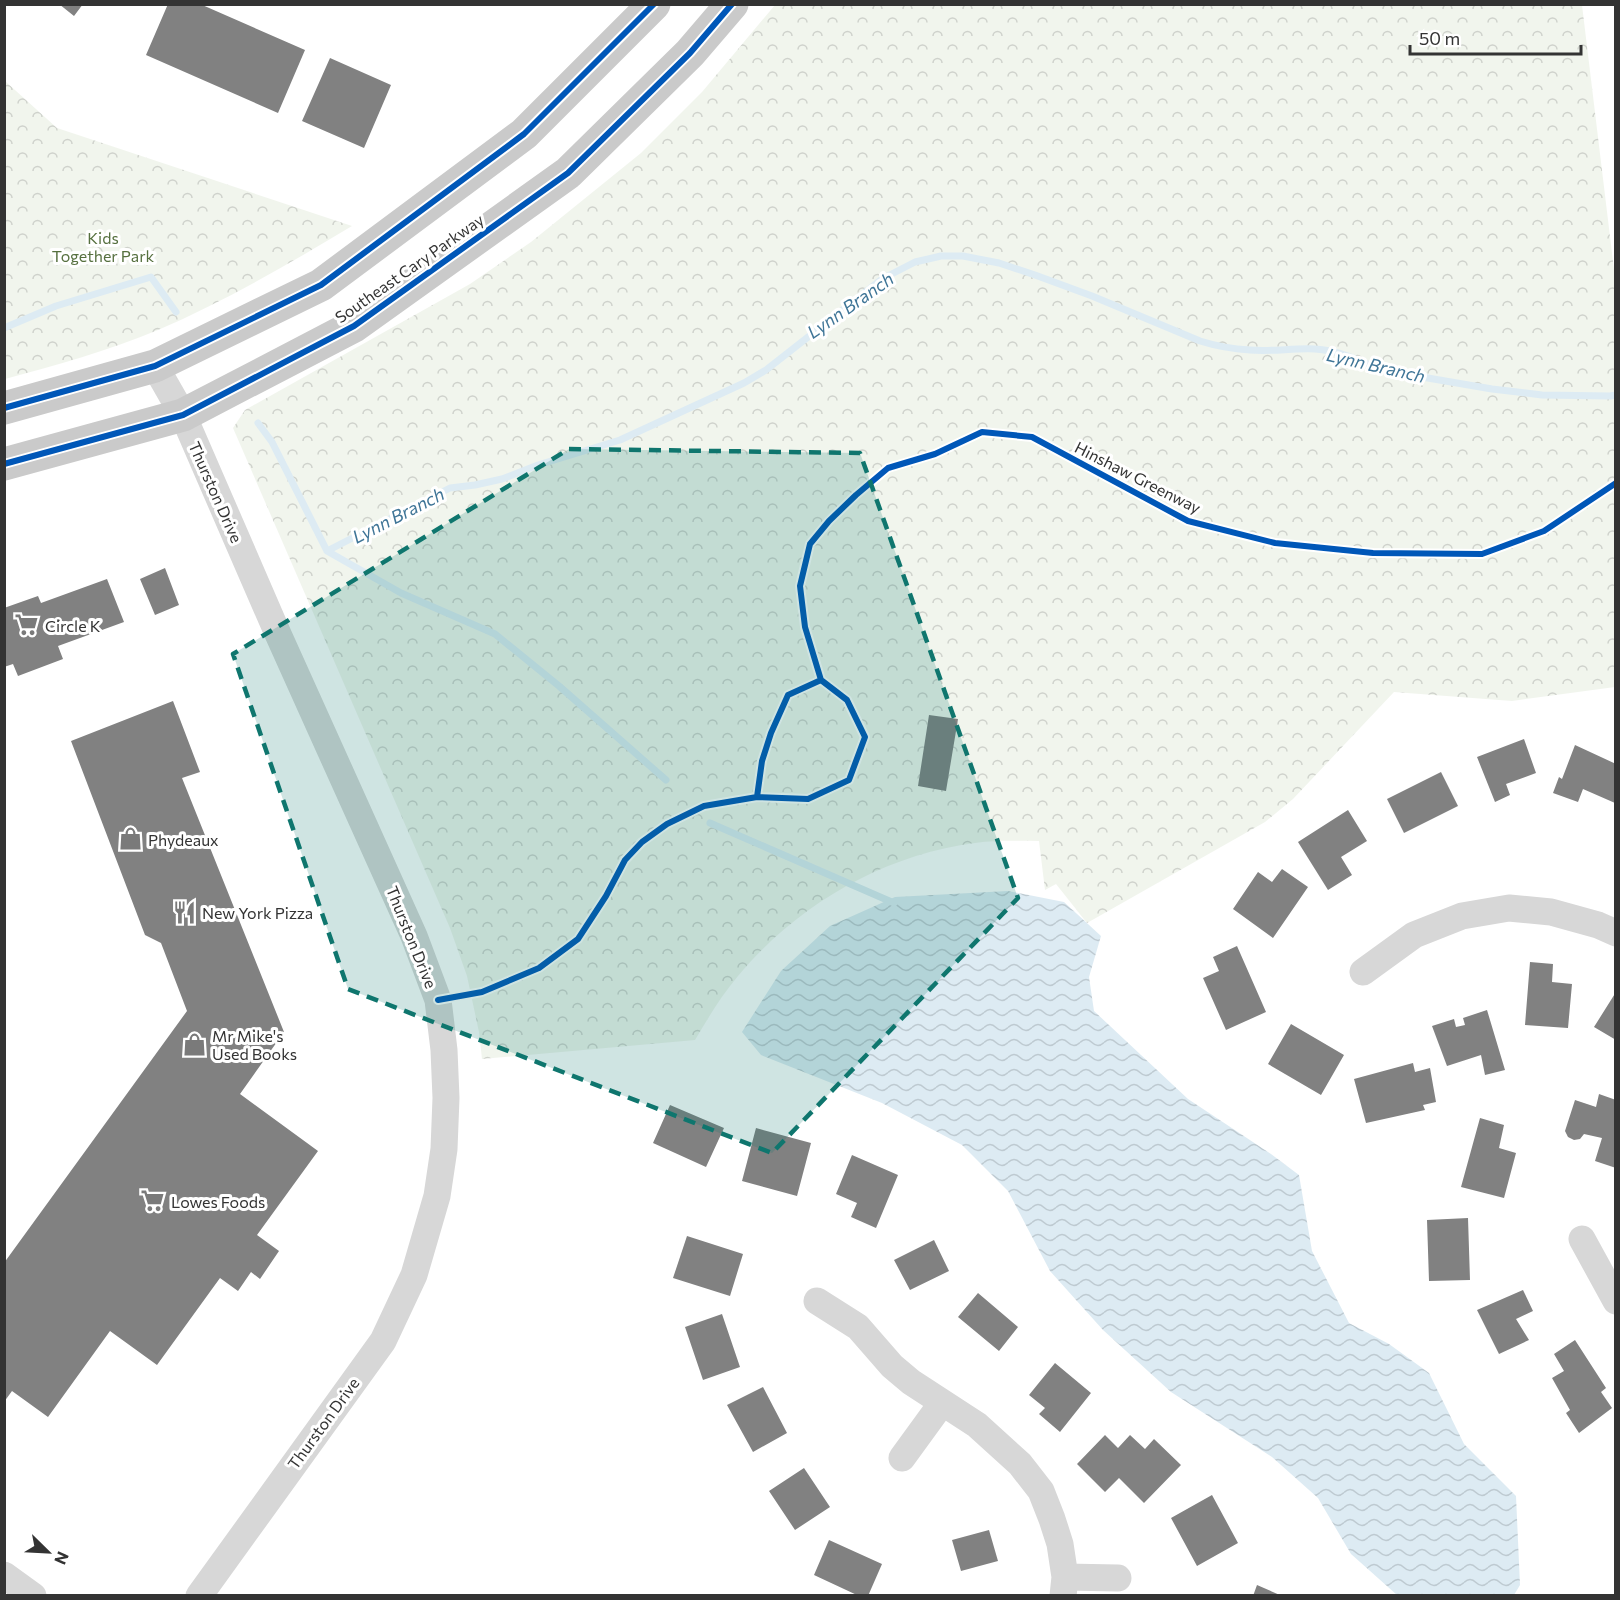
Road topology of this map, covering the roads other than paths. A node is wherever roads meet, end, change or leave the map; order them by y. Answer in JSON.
{"nodes":[{"id":1,"x":654,"y":4,"type":"edge"},
{"id":2,"x":732,"y":4,"type":"edge"},
{"id":3,"x":155,"y":366,"type":"junction"},
{"id":4,"x":4,"y":408,"type":"edge"},
{"id":5,"x":183,"y":415,"type":"junction"},
{"id":6,"x":4,"y":464,"type":"edge"},
{"id":7,"x":1616,"y":933,"type":"edge"},
{"id":8,"x":1363,"y":972,"type":"dead end"},
{"id":9,"x":1582,"y":1239,"type":"dead end"},
{"id":10,"x":817,"y":1301,"type":"dead end"},
{"id":11,"x":1616,"y":1301,"type":"edge"},
{"id":12,"x":942,"y":1402,"type":"junction"},
{"id":13,"x":902,"y":1458,"type":"dead end"},
{"id":14,"x":4,"y":1575,"type":"edge"},
{"id":15,"x":1118,"y":1578,"type":"dead end"},
{"id":16,"x":1064,"y":1586,"type":"edge"},
{"id":17,"x":33,"y":1596,"type":"edge"},
{"id":18,"x":199,"y":1596,"type":"edge"}],
"edges":[{"from":1,"to":3,"type":"main road"},
{"from":2,"to":5,"type":"main road","name":"Southeast Cary Parkway"},
{"from":3,"to":4,"type":"main road"},
{"from":3,"to":5,"type":"street","name":"Thurston Drive"},
{"from":5,"to":6,"type":"main road","name":"Southeast Cary Parkway"},
{"from":5,"to":18,"type":"street","name":"Thurston Drive"},
{"from":7,"to":8,"type":"street"},
{"from":9,"to":11,"type":"street"},
{"from":10,"to":12,"type":"street"},
{"from":12,"to":13,"type":"street"},
{"from":12,"to":16,"type":"street"},
{"from":14,"to":17,"type":"street"},
{"from":15,"to":16,"type":"street"}]}
